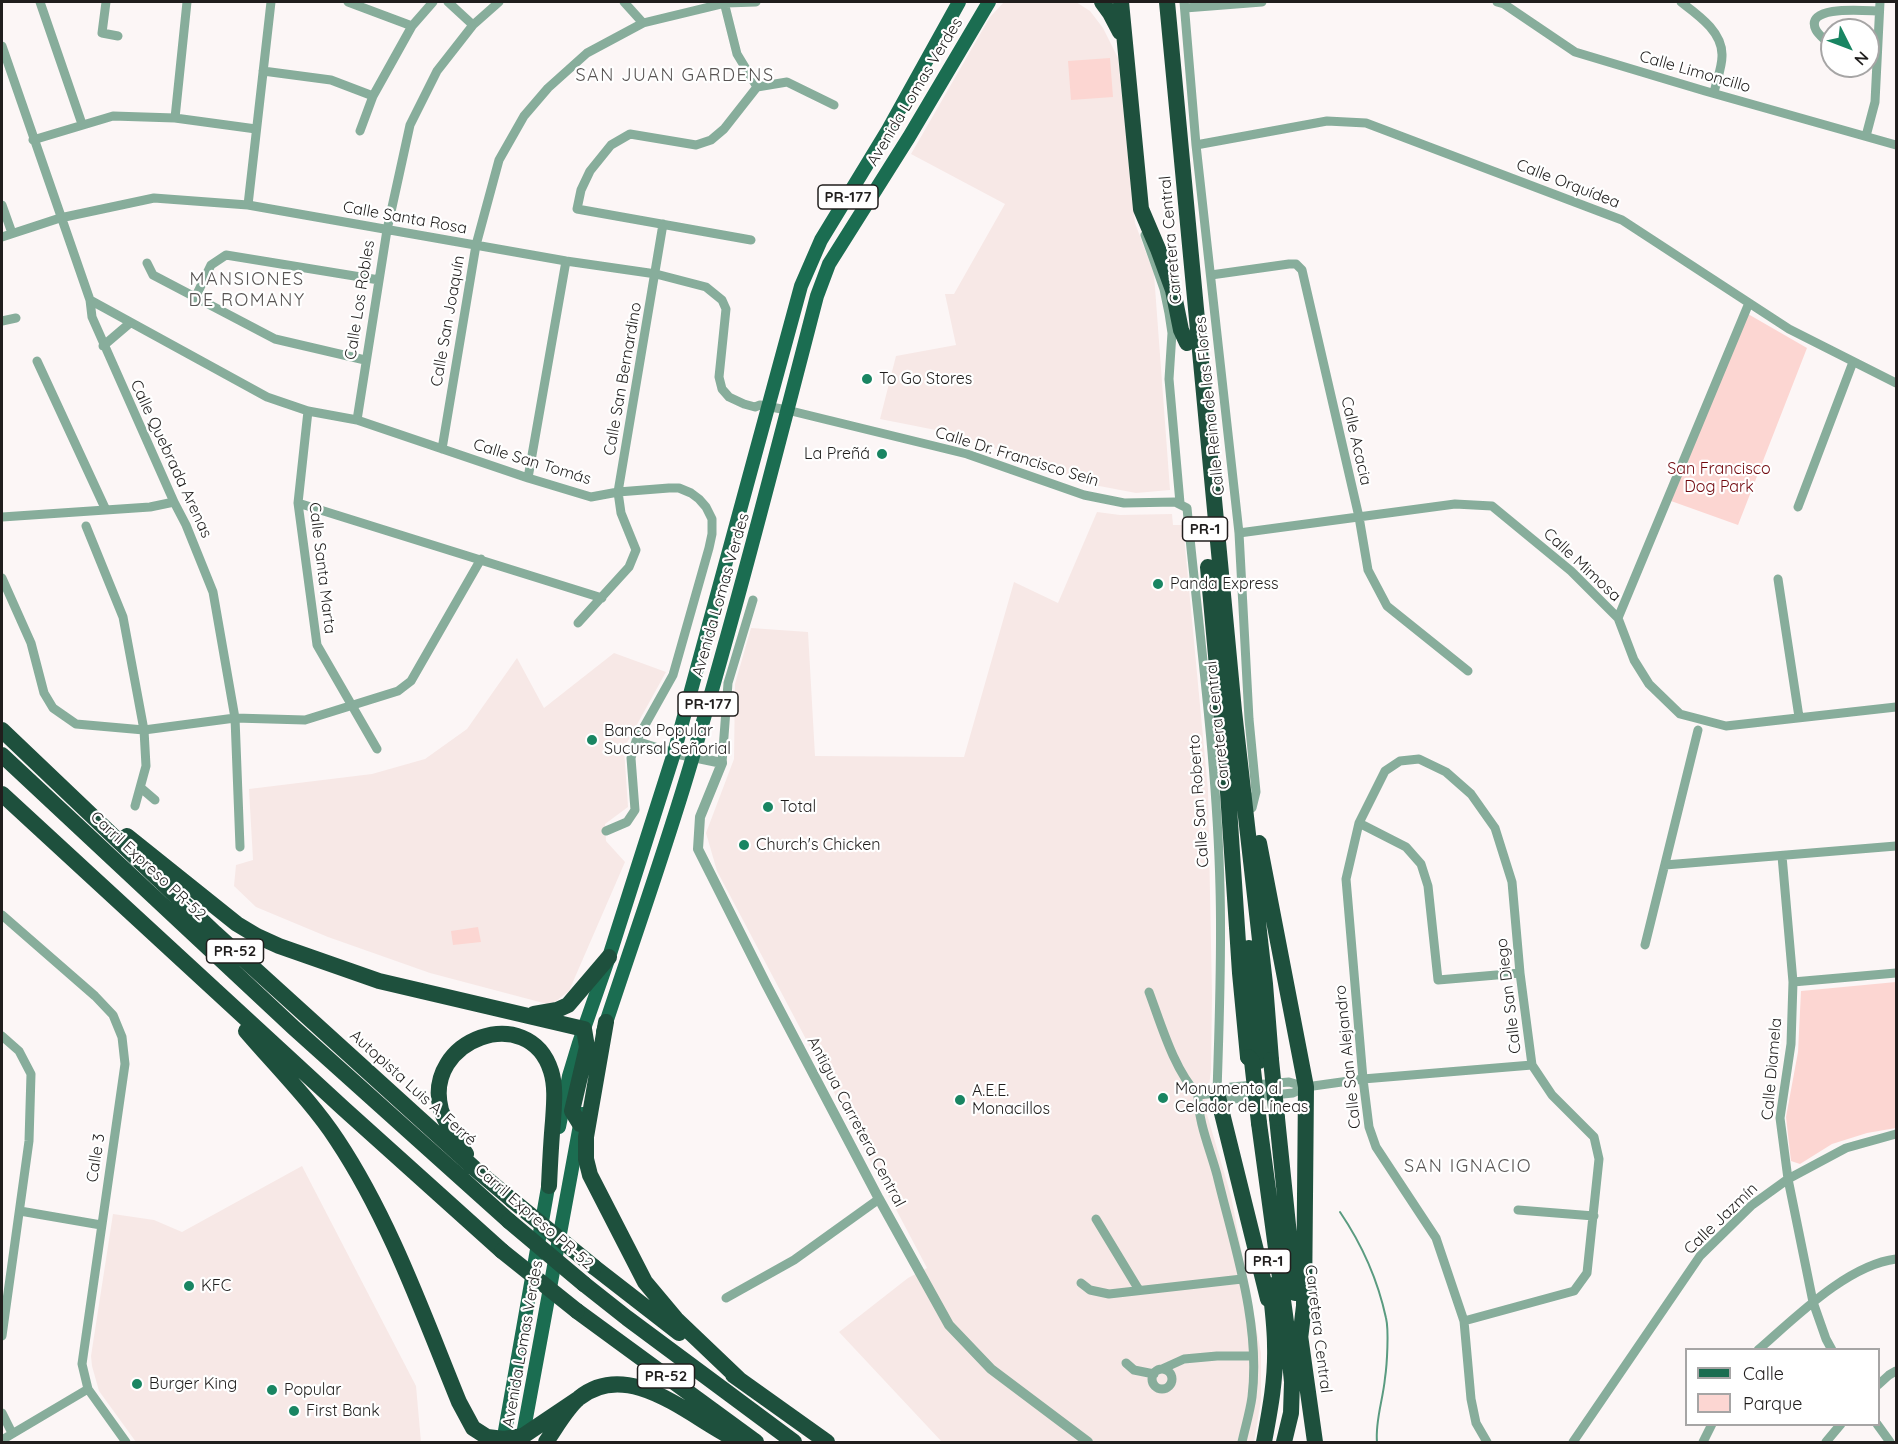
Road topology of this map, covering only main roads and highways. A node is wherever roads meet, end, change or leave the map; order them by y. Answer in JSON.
{"nodes":[{"id":1,"x":959,"y":2,"type":"edge"},
{"id":2,"x":989,"y":2,"type":"edge"},
{"id":3,"x":1102,"y":2,"type":"edge"},
{"id":4,"x":1121,"y":2,"type":"edge"},
{"id":5,"x":1156,"y":2,"type":"edge"},
{"id":6,"x":1167,"y":2,"type":"edge"},
{"id":7,"x":1181,"y":4,"type":"edge"},
{"id":8,"x":1168,"y":20,"type":"junction"},
{"id":9,"x":1124,"y":41,"type":"junction"},
{"id":10,"x":1188,"y":343,"type":"junction"},
{"id":11,"x":1234,"y":711,"type":"junction"},
{"id":12,"x":2,"y":730,"type":"edge"},
{"id":13,"x":2,"y":755,"type":"edge"},
{"id":14,"x":2,"y":794,"type":"edge"},
{"id":15,"x":75,"y":799,"type":"junction"},
{"id":16,"x":609,"y":957,"type":"junction"},
{"id":17,"x":205,"y":982,"type":"junction"},
{"id":18,"x":525,"y":1016,"type":"junction"},
{"id":19,"x":606,"y":1022,"type":"junction"},
{"id":20,"x":584,"y":1029,"type":"junction"},
{"id":21,"x":1259,"y":1059,"type":"junction"},
{"id":22,"x":1217,"y":1093,"type":"road end"},
{"id":23,"x":1264,"y":1121,"type":"junction"},
{"id":24,"x":580,"y":1124,"type":"junction"},
{"id":25,"x":474,"y":1168,"type":"junction"},
{"id":26,"x":549,"y":1186,"type":"junction"},
{"id":27,"x":1275,"y":1327,"type":"junction"},
{"id":28,"x":1300,"y":1339,"type":"junction"},
{"id":29,"x":740,"y":1380,"type":"junction"},
{"id":30,"x":578,"y":1399,"type":"junction"},
{"id":31,"x":459,"y":1402,"type":"junction"},
{"id":32,"x":522,"y":1439,"type":"edge"},
{"id":33,"x":504,"y":1441,"type":"edge"},
{"id":34,"x":469,"y":1443,"type":"edge"},
{"id":35,"x":546,"y":1443,"type":"edge"},
{"id":36,"x":741,"y":1443,"type":"edge"},
{"id":37,"x":756,"y":1443,"type":"edge"},
{"id":38,"x":794,"y":1443,"type":"edge"},
{"id":39,"x":827,"y":1443,"type":"edge"},
{"id":40,"x":1264,"y":1443,"type":"edge"},
{"id":41,"x":1284,"y":1443,"type":"edge"},
{"id":42,"x":1315,"y":1443,"type":"edge"}],
"edges":[{"from":1,"to":16,"type":"main road","name":"Avenida Lomas Verdes","number":"PR-177"},
{"from":2,"to":19,"type":"main road","name":"Avenida Lomas Verdes","number":"PR-177"},
{"from":3,"to":9,"type":"highway"},
{"from":4,"to":9,"type":"highway"},
{"from":5,"to":10,"type":"highway","name":"Carretera Central","number":"PR-1"},
{"from":6,"to":8,"type":"highway","name":"Carretera Central","number":"PR-1"},
{"from":7,"to":8,"type":"highway"},
{"from":8,"to":11,"type":"highway","name":"Carretera Central","number":"PR-1"},
{"from":9,"to":10,"type":"highway"},
{"from":10,"to":21,"type":"highway","name":"Carretera Central","number":"PR-1"},
{"from":11,"to":21,"type":"highway","name":"Carretera Central","number":"PR-1"},
{"from":11,"to":28,"type":"highway"},
{"from":12,"to":15,"type":"highway","name":"Autopista Luis A. Ferré","number":"PR-52"},
{"from":13,"to":38,"type":"highway","name":"Carril Expreso PR-52","bridge":true},
{"from":14,"to":17,"type":"highway","number":"PR-52"},
{"from":15,"to":18,"type":"highway"},
{"from":15,"to":25,"type":"highway","name":"Autopista Luis A. Ferré","number":"PR-52"},
{"from":16,"to":18,"type":"highway"},
{"from":16,"to":20,"type":"main road","name":"Avenida Lomas Verdes","number":"PR-177"},
{"from":17,"to":31,"type":"highway"},
{"from":17,"to":37,"type":"highway","number":"PR-52","bridge":true},
{"from":18,"to":20,"type":"highway"},
{"from":19,"to":24,"type":"main road","name":"Avenida Lomas Verdes","number":"PR-177"},
{"from":19,"to":29,"type":"highway"},
{"from":20,"to":24,"type":"highway"},
{"from":20,"to":26,"type":"main road","name":"Avenida Lomas Verdes","number":"PR-177"},
{"from":21,"to":23,"type":"highway","name":"Carretera Central","number":"PR-1","bridge":true},
{"from":21,"to":23,"type":"highway","name":"Carretera Central","number":"PR-1","bridge":true},
{"from":22,"to":27,"type":"highway"},
{"from":23,"to":27,"type":"highway","name":"Carretera Central","number":"PR-1"},
{"from":23,"to":28,"type":"highway","name":"Carretera Central","number":"PR-1"},
{"from":23,"to":41,"type":"highway"},
{"from":24,"to":32,"type":"main road","name":"Avenida Lomas Verdes","number":"PR-177"},
{"from":25,"to":26,"type":"highway"},
{"from":25,"to":29,"type":"highway","name":"Autopista Luis A. Ferré","number":"PR-52","bridge":true},
{"from":26,"to":33,"type":"main road","name":"Avenida Lomas Verdes","number":"PR-177"},
{"from":27,"to":40,"type":"highway","name":"Carretera Central","number":"PR-1"},
{"from":28,"to":42,"type":"highway","name":"Carretera Central","number":"PR-1"},
{"from":29,"to":39,"type":"highway","name":"Autopista Luis A. Ferré","number":"PR-52"},
{"from":30,"to":32,"type":"highway"},
{"from":30,"to":35,"type":"highway"},
{"from":30,"to":36,"type":"highway"},
{"from":31,"to":33,"type":"highway"},
{"from":31,"to":34,"type":"highway"},
{"from":32,"to":33,"type":"highway"}]}
